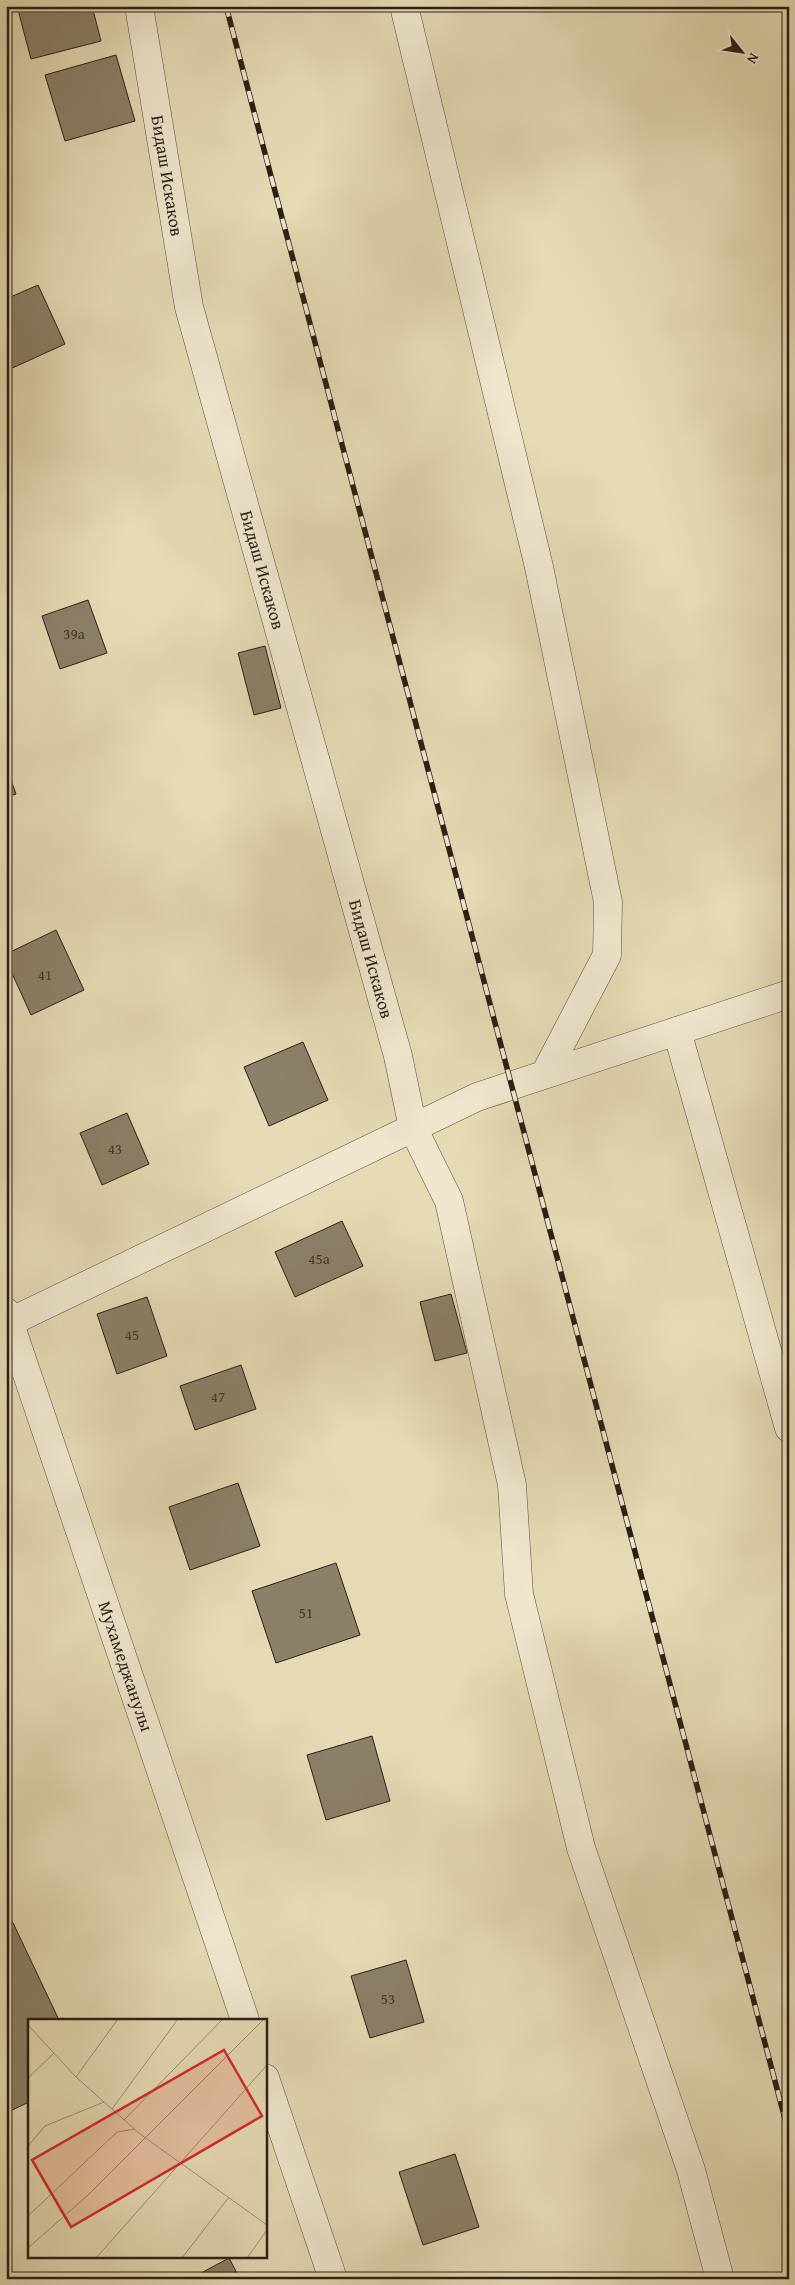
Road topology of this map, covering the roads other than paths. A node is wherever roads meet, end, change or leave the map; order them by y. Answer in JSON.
{"nodes":[{"id":1,"x":138,"y":6,"type":"edge"},
{"id":2,"x":404,"y":6,"type":"edge"},
{"id":3,"x":789,"y":994,"type":"edge"},
{"id":4,"x":677,"y":1031,"type":"junction"},
{"id":5,"x":545,"y":1074,"type":"junction"},
{"id":6,"x":413,"y":1128,"type":"junction"},
{"id":7,"x":7,"y":1319,"type":"edge"},
{"id":8,"x":789,"y":1428,"type":"edge"},
{"id":9,"x":245,"y":2019,"type":"edge"},
{"id":10,"x":266,"y":2081,"type":"edge"},
{"id":11,"x":333,"y":2279,"type":"edge"},
{"id":12,"x":720,"y":2279,"type":"edge"}],
"edges":[{"from":1,"to":6,"type":"street","name":"Бидаш Искаков"},
{"from":2,"to":5,"type":"street"},
{"from":3,"to":4,"type":"street"},
{"from":4,"to":5,"type":"street"},
{"from":4,"to":8,"type":"street"},
{"from":5,"to":6,"type":"street"},
{"from":6,"to":7,"type":"street"},
{"from":6,"to":12,"type":"street","name":"Бидаш Искаков"},
{"from":7,"to":9,"type":"street","name":"Мухамеджанулы"},
{"from":10,"to":11,"type":"street"}]}
